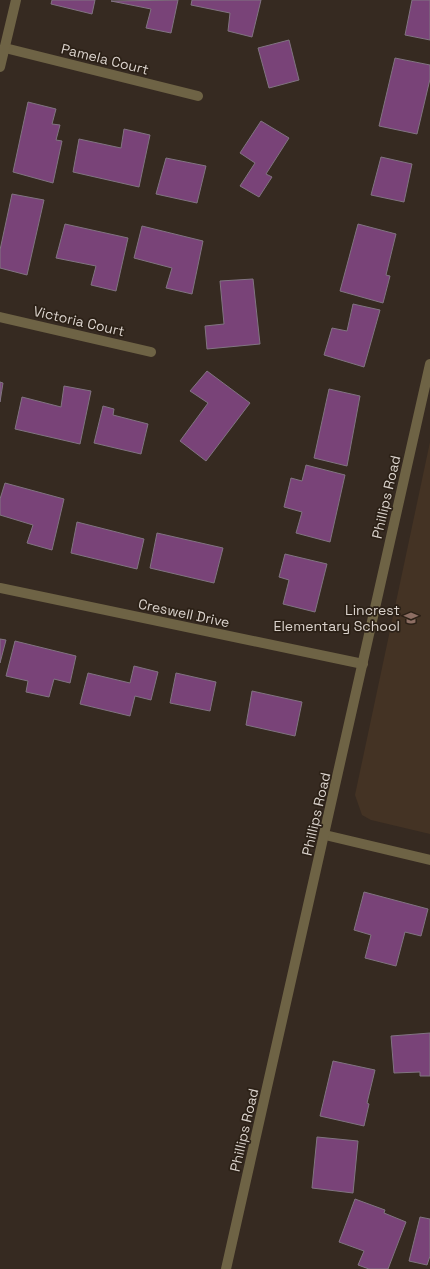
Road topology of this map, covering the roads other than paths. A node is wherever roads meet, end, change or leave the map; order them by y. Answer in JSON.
{"nodes":[{"id":1,"x":16,"y":0,"type":"edge"},
{"id":2,"x":5,"y":48,"type":"junction"},
{"id":3,"x":0,"y":67,"type":"edge"},
{"id":4,"x":198,"y":96,"type":"dead end"},
{"id":5,"x":0,"y":317,"type":"edge"},
{"id":6,"x":151,"y":352,"type":"dead end"},
{"id":7,"x":430,"y":364,"type":"edge"},
{"id":8,"x":0,"y":588,"type":"edge"},
{"id":9,"x":363,"y":664,"type":"junction"},
{"id":10,"x":325,"y":835,"type":"junction"},
{"id":11,"x":430,"y":860,"type":"edge"},
{"id":12,"x":226,"y":1269,"type":"edge"}],
"edges":[{"from":1,"to":2,"type":"street"},
{"from":2,"to":3,"type":"street"},
{"from":2,"to":4,"type":"street","name":"Pamela Court"},
{"from":5,"to":6,"type":"street","name":"Victoria Court"},
{"from":7,"to":9,"type":"street","name":"Phillips Road"},
{"from":8,"to":9,"type":"street","name":"Creswell Drive"},
{"from":9,"to":10,"type":"street","name":"Phillips Road"},
{"from":10,"to":11,"type":"street"},
{"from":10,"to":12,"type":"street","name":"Phillips Road"}]}
